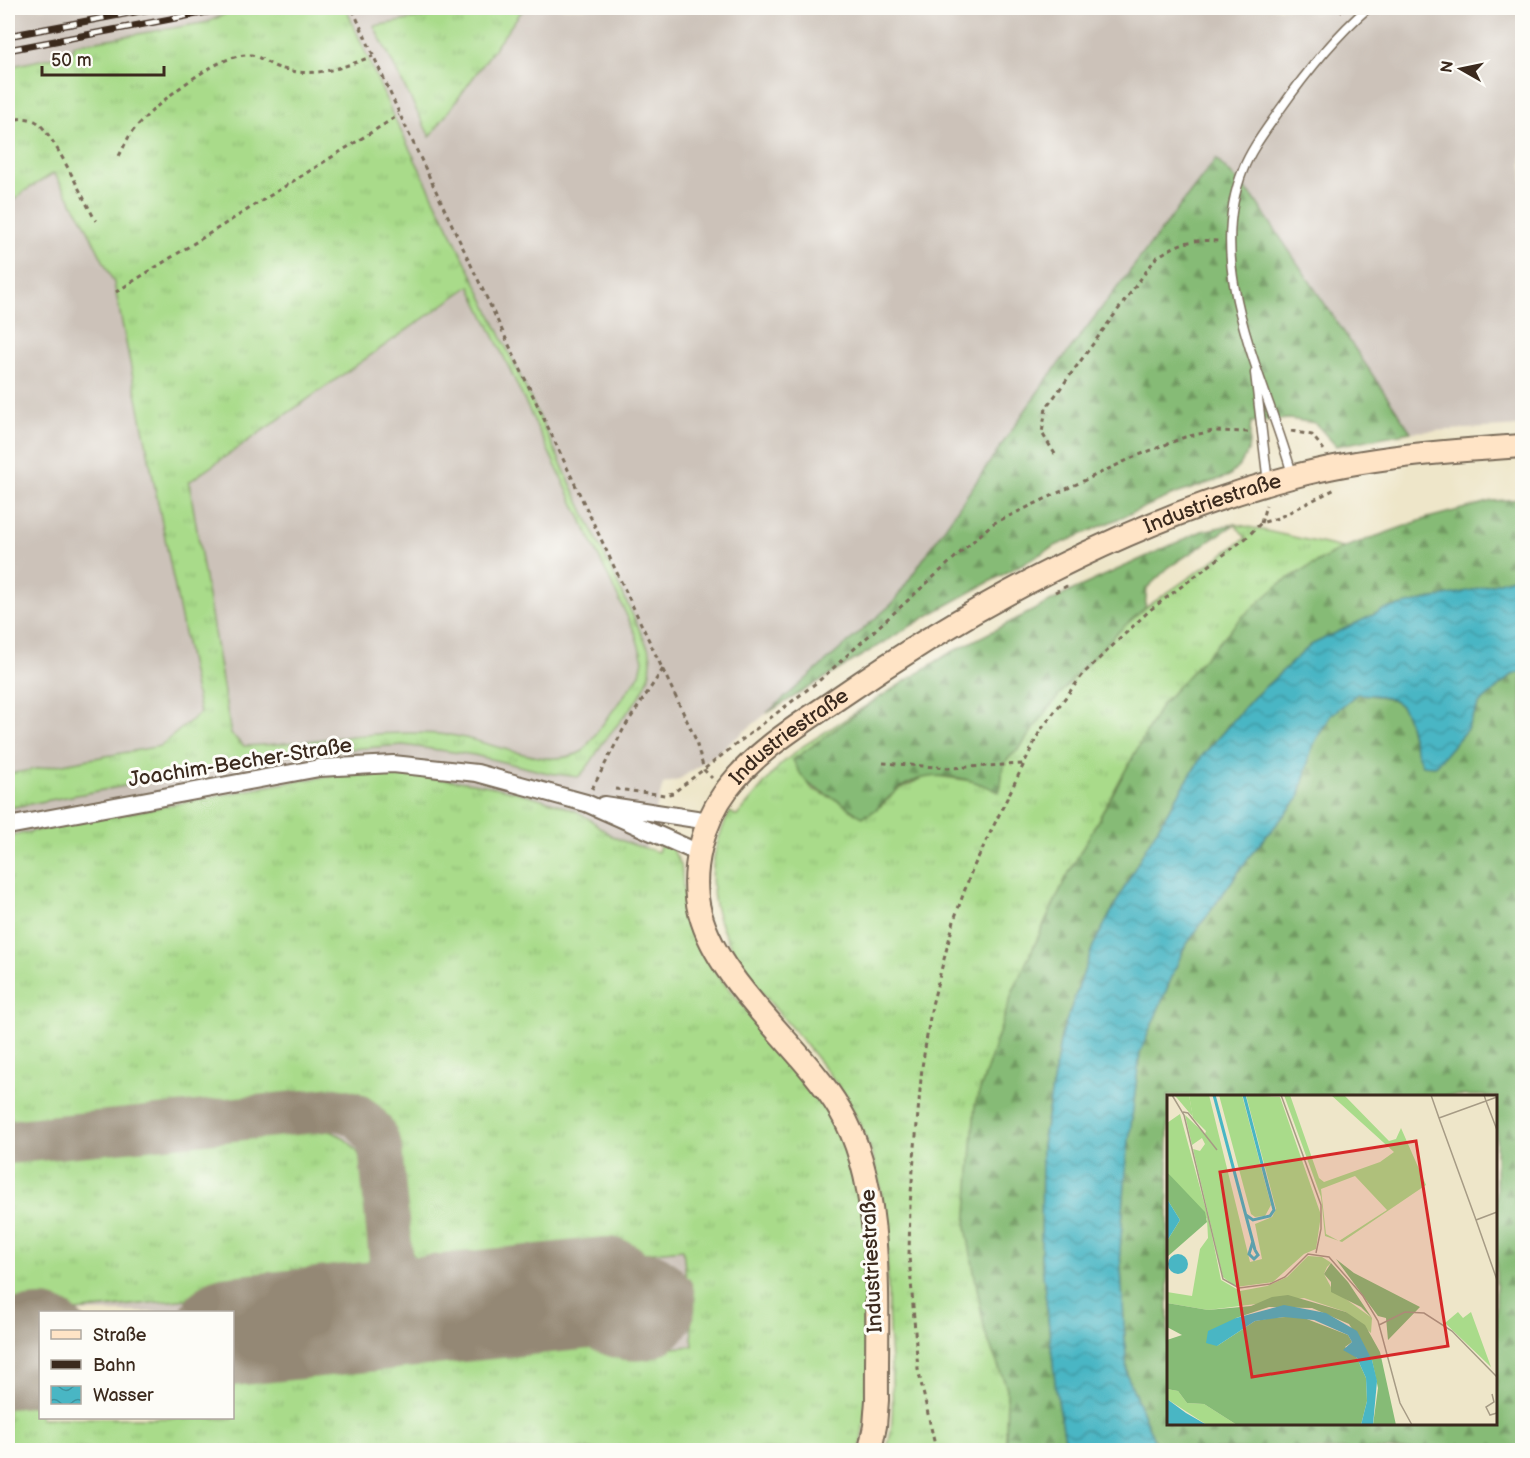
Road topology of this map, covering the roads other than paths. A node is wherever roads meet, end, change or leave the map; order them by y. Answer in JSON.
{"nodes":[{"id":1,"x":1368,"y":8,"type":"edge"},
{"id":2,"x":1254,"y":364,"type":"junction"},
{"id":3,"x":1522,"y":446,"type":"edge"},
{"id":4,"x":1293,"y":477,"type":"junction"},
{"id":5,"x":1267,"y":494,"type":"junction"},
{"id":6,"x":586,"y":802,"type":"junction"},
{"id":7,"x":709,"y":821,"type":"junction"},
{"id":8,"x":8,"y":826,"type":"edge"},
{"id":9,"x":699,"y":853,"type":"junction"},
{"id":10,"x":870,"y":1450,"type":"edge"}],
"edges":[{"from":1,"to":2,"type":"lane"},
{"from":2,"to":4,"type":"lane"},
{"from":2,"to":5,"type":"lane"},
{"from":3,"to":4,"type":"street","name":"Industriestraße"},
{"from":4,"to":5,"type":"street","name":"Industriestraße"},
{"from":5,"to":7,"type":"street","name":"Industriestraße"},
{"from":6,"to":7,"type":"street","name":"Joachim-Becher-Straße"},
{"from":6,"to":8,"type":"street","name":"Joachim-Becher-Straße"},
{"from":6,"to":9,"type":"street","name":"Joachim-Becher-Straße"},
{"from":7,"to":9,"type":"street","name":"Industriestraße"},
{"from":9,"to":10,"type":"street","name":"Industriestraße"}]}
